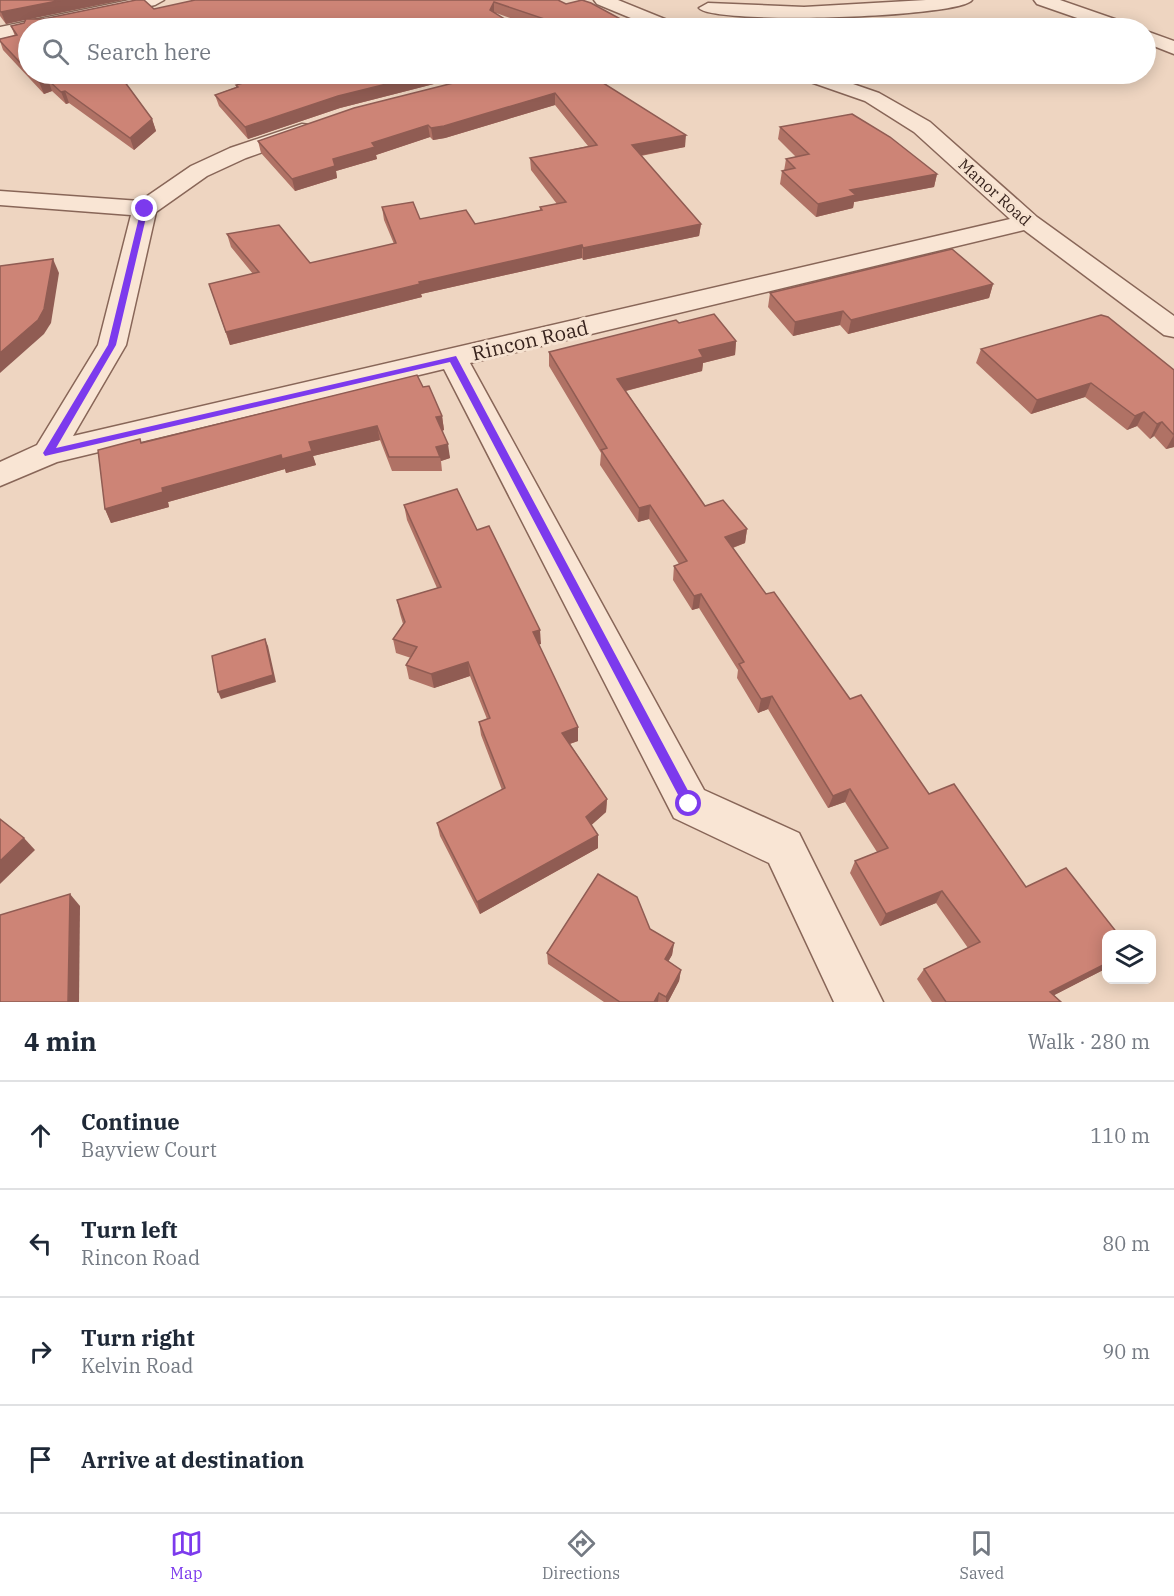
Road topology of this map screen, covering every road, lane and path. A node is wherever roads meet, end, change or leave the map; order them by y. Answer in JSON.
{"nodes":[{"id":1,"x":155,"y":0,"type":"edge"},
{"id":2,"x":603,"y":0,"type":"edge"},
{"id":3,"x":963,"y":0,"type":"edge"},
{"id":4,"x":1043,"y":0,"type":"edge"},
{"id":5,"x":70,"y":18,"type":"edge"},
{"id":6,"x":681,"y":18,"type":"edge"},
{"id":7,"x":697,"y":18,"type":"edge"},
{"id":8,"x":1094,"y":18,"type":"edge"},
{"id":9,"x":18,"y":29,"type":"edge"},
{"id":10,"x":0,"y":33,"type":"edge"},
{"id":11,"x":1156,"y":41,"type":"edge"},
{"id":12,"x":1174,"y":48,"type":"edge"},
{"id":13,"x":835,"y":84,"type":"edge"},
{"id":14,"x":325,"y":123,"type":"edge"},
{"id":15,"x":0,"y":198,"type":"edge"},
{"id":16,"x":145,"y":209,"type":"junction"},
{"id":17,"x":1028,"y":222,"type":"junction"},
{"id":18,"x":1174,"y":329,"type":"edge"},
{"id":19,"x":453,"y":358,"type":"junction"},
{"id":20,"x":48,"y":453,"type":"junction"},
{"id":21,"x":0,"y":475,"type":"edge"},
{"id":22,"x":859,"y":1002,"type":"edge"}],
"edges":[{"from":1,"to":5,"type":"street"},
{"from":2,"to":6,"type":"street"},
{"from":3,"to":7,"type":"street"},
{"from":4,"to":8,"type":"street"},
{"from":9,"to":10,"type":"street"},
{"from":11,"to":12,"type":"street"},
{"from":13,"to":17,"type":"street","name":"Manor Road"},
{"from":14,"to":16,"type":"street"},
{"from":15,"to":16,"type":"street"},
{"from":16,"to":20,"type":"street"},
{"from":17,"to":18,"type":"street","name":"Manor Road"},
{"from":17,"to":19,"type":"street","name":"Rincon Road"},
{"from":19,"to":20,"type":"street","name":"Rincon Road"},
{"from":19,"to":22,"type":"street"},
{"from":20,"to":21,"type":"street","name":"Rincon Road"}]}
